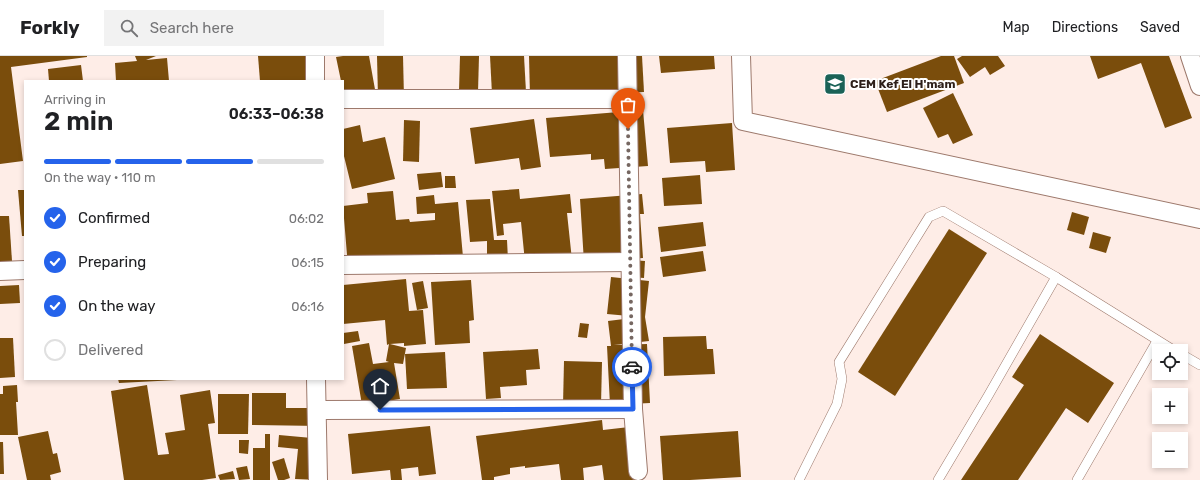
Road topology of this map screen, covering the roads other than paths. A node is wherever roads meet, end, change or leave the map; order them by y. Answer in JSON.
{"nodes":[{"id":1,"x":314,"y":56,"type":"edge"},
{"id":2,"x":627,"y":56,"type":"edge"},
{"id":3,"x":741,"y":56,"type":"edge"},
{"id":4,"x":1190,"y":56,"type":"edge"},
{"id":5,"x":315,"y":80,"type":"edge"},
{"id":6,"x":1200,"y":86,"type":"edge"},
{"id":7,"x":344,"y":99,"type":"edge"},
{"id":8,"x":628,"y":99,"type":"junction"},
{"id":9,"x":1200,"y":219,"type":"edge"},
{"id":10,"x":630,"y":262,"type":"junction"},
{"id":11,"x":344,"y":265,"type":"edge"},
{"id":12,"x":24,"y":270,"type":"edge"},
{"id":13,"x":0,"y":271,"type":"edge"},
{"id":14,"x":1056,"y":277,"type":"junction"},
{"id":15,"x":1157,"y":341,"type":"junction"},
{"id":16,"x":1162,"y":344,"type":"edge"},
{"id":17,"x":1188,"y":358,"type":"edge"},
{"id":18,"x":1200,"y":365,"type":"edge"},
{"id":19,"x":316,"y":380,"type":"edge"},
{"id":20,"x":633,"y":409,"type":"junction"},
{"id":21,"x":317,"y":410,"type":"junction"},
{"id":22,"x":638,"y":471,"type":"dead end"},
{"id":23,"x":318,"y":480,"type":"edge"},
{"id":24,"x":799,"y":480,"type":"edge"},
{"id":25,"x":938,"y":480,"type":"edge"},
{"id":26,"x":1077,"y":480,"type":"edge"}],
"edges":[{"from":1,"to":5,"type":"street"},
{"from":2,"to":8,"type":"street"},
{"from":3,"to":9,"type":"street"},
{"from":4,"to":6,"type":"street"},
{"from":7,"to":8,"type":"street"},
{"from":8,"to":10,"type":"street"},
{"from":10,"to":11,"type":"street"},
{"from":10,"to":20,"type":"street"},
{"from":12,"to":13,"type":"street"},
{"from":14,"to":15,"type":"lane"},
{"from":14,"to":24,"type":"lane"},
{"from":14,"to":25,"type":"lane"},
{"from":15,"to":16,"type":"lane"},
{"from":15,"to":26,"type":"lane"},
{"from":17,"to":18,"type":"lane"},
{"from":19,"to":21,"type":"street"},
{"from":20,"to":21,"type":"street"},
{"from":20,"to":22,"type":"street"},
{"from":21,"to":23,"type":"street"}]}
